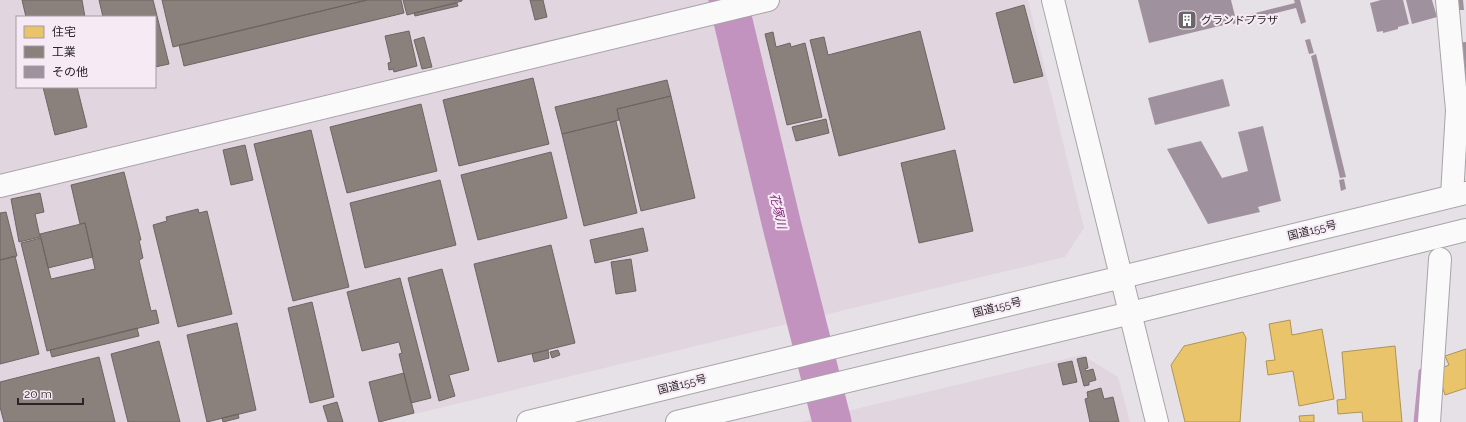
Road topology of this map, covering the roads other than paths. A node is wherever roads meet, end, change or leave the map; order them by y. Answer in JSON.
{"nodes":[{"id":1,"x":768,"y":0,"type":"edge"},
{"id":2,"x":1053,"y":0,"type":"edge"},
{"id":3,"x":1447,"y":0,"type":"edge"},
{"id":4,"x":0,"y":186,"type":"edge"},
{"id":5,"x":1459,"y":195,"type":"edge"},
{"id":6,"x":1466,"y":230,"type":"edge"},
{"id":7,"x":1440,"y":259,"type":"dead end"},
{"id":8,"x":1122,"y":276,"type":"junction"},
{"id":9,"x":1130,"y":313,"type":"junction"},
{"id":10,"x":528,"y":422,"type":"edge"},
{"id":11,"x":677,"y":422,"type":"edge"},
{"id":12,"x":1158,"y":422,"type":"edge"},
{"id":13,"x":1429,"y":422,"type":"edge"}],
"edges":[{"from":1,"to":4,"type":"main road"},
{"from":2,"to":8,"type":"main road"},
{"from":3,"to":5,"type":"main road"},
{"from":5,"to":8,"type":"main road","name":"国道155号"},
{"from":6,"to":9,"type":"main road"},
{"from":7,"to":13,"type":"main road"},
{"from":8,"to":9,"type":"main road"},
{"from":8,"to":10,"type":"main road","name":"国道155号"},
{"from":9,"to":11,"type":"main road"},
{"from":9,"to":12,"type":"main road"}]}
